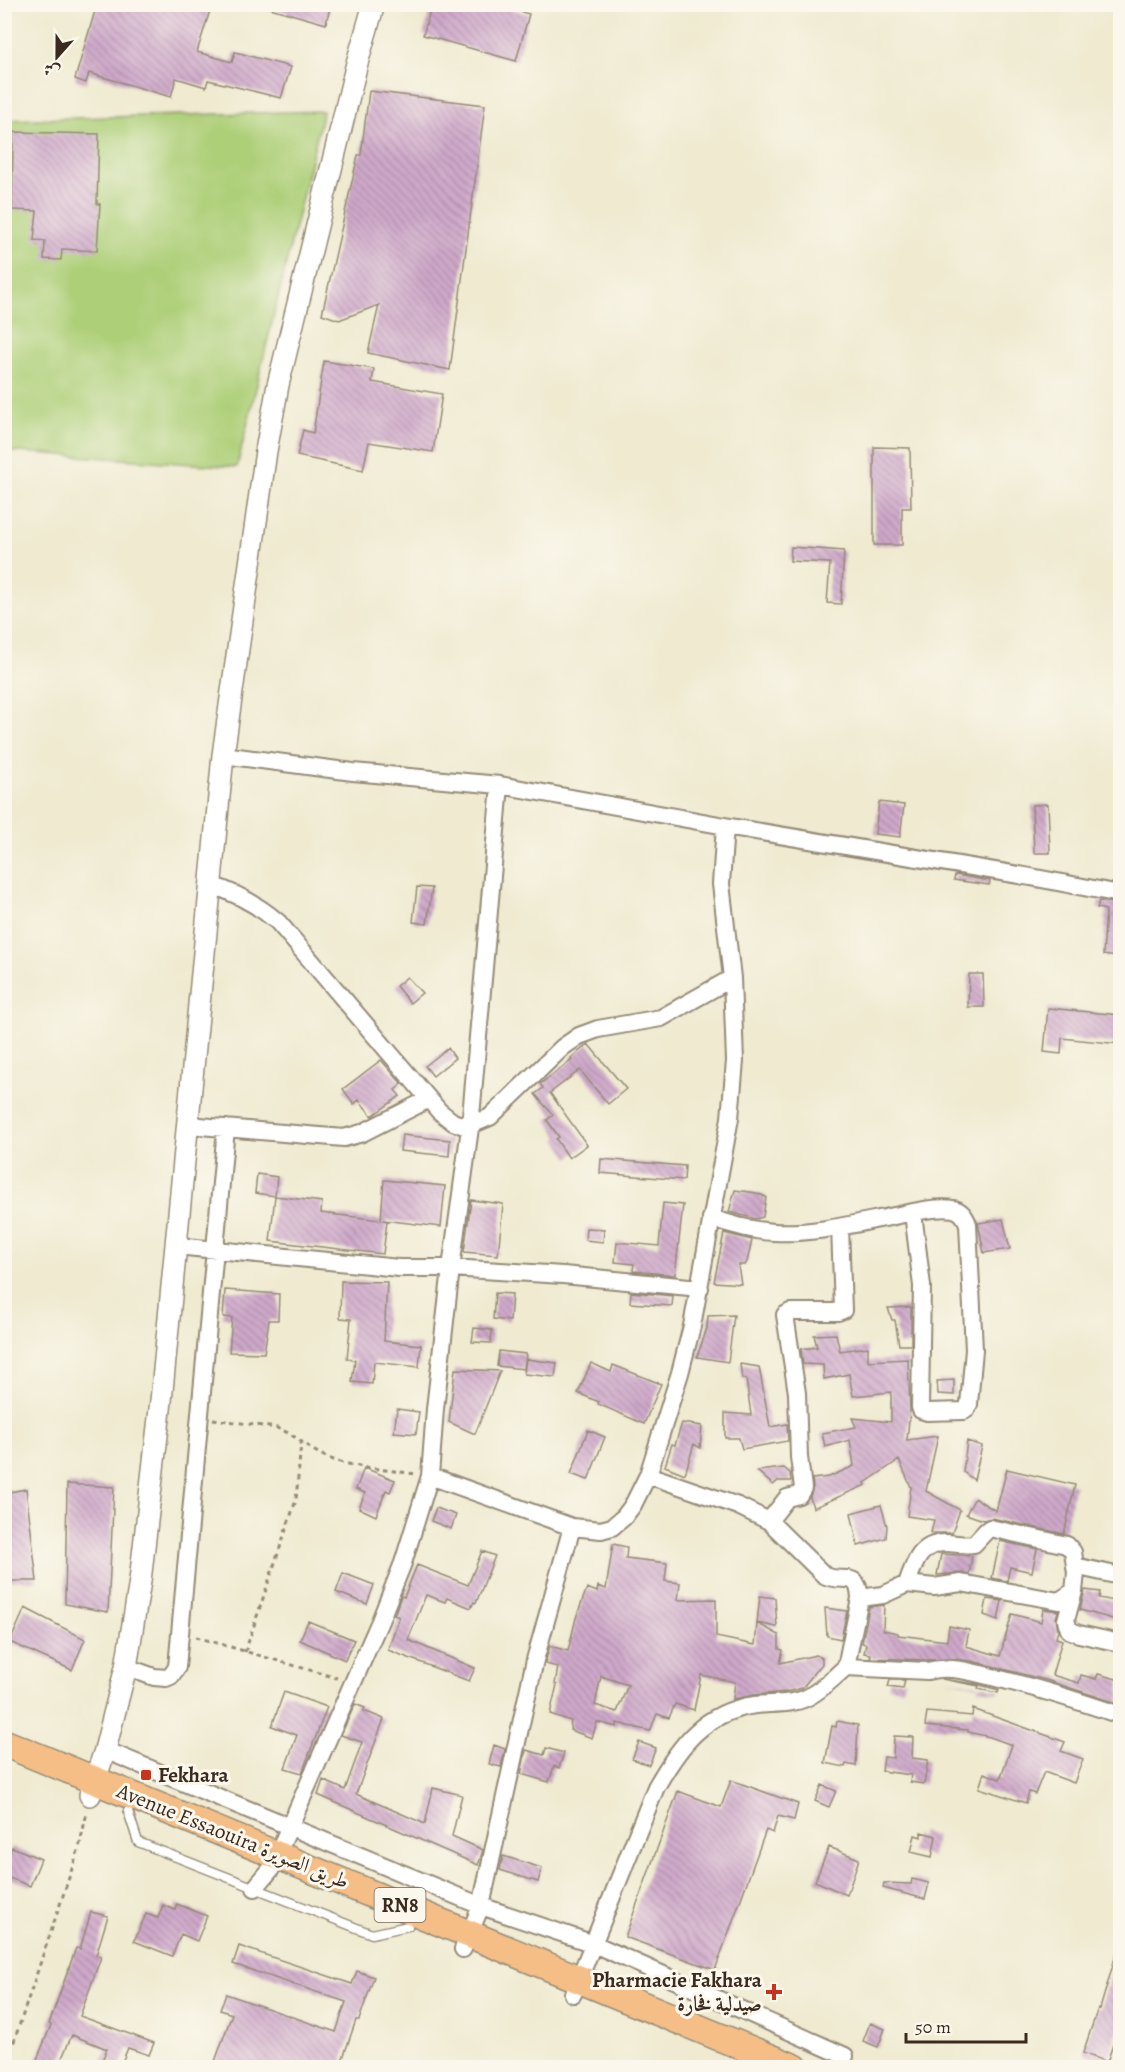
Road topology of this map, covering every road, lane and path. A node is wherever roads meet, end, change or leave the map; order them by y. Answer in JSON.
{"nodes":[{"id":1,"x":374,"y":4,"type":"edge"},
{"id":2,"x":223,"y":755,"type":"junction"},
{"id":3,"x":500,"y":785,"type":"junction"},
{"id":4,"x":725,"y":826,"type":"junction"},
{"id":5,"x":211,"y":885,"type":"junction"},
{"id":6,"x":1120,"y":894,"type":"edge"},
{"id":7,"x":732,"y":978,"type":"junction"},
{"id":8,"x":429,"y":1100,"type":"junction"},
{"id":9,"x":188,"y":1125,"type":"junction"},
{"id":10,"x":226,"y":1128,"type":"junction"},
{"id":11,"x":470,"y":1128,"type":"junction"},
{"id":12,"x":913,"y":1213,"type":"junction"},
{"id":13,"x":711,"y":1218,"type":"junction"},
{"id":14,"x":840,"y":1227,"type":"junction"},
{"id":15,"x":176,"y":1246,"type":"junction"},
{"id":16,"x":215,"y":1249,"type":"junction"},
{"id":17,"x":451,"y":1268,"type":"junction"},
{"id":18,"x":700,"y":1288,"type":"junction"},
{"id":19,"x":200,"y":1417,"type":"junction"},
{"id":20,"x":302,"y":1442,"type":"junction"},
{"id":21,"x":648,"y":1475,"type":"junction"},
{"id":22,"x":430,"y":1476,"type":"junction"},
{"id":23,"x":769,"y":1521,"type":"junction"},
{"id":24,"x":572,"y":1527,"type":"junction"},
{"id":25,"x":1076,"y":1573,"type":"junction"},
{"id":26,"x":1120,"y":1576,"type":"edge"},
{"id":27,"x":907,"y":1584,"type":"junction"},
{"id":28,"x":1074,"y":1591,"type":"junction"},
{"id":29,"x":860,"y":1598,"type":"junction"},
{"id":30,"x":180,"y":1633,"type":"junction"},
{"id":31,"x":1120,"y":1643,"type":"edge"},
{"id":32,"x":245,"y":1652,"type":"junction"},
{"id":33,"x":846,"y":1666,"type":"junction"},
{"id":34,"x":126,"y":1667,"type":"junction"},
{"id":35,"x":353,"y":1682,"type":"junction"},
{"id":36,"x":1120,"y":1714,"type":"edge"},
{"id":37,"x":4,"y":1743,"type":"edge"},
{"id":38,"x":105,"y":1750,"type":"junction"},
{"id":39,"x":4,"y":1760,"type":"edge"},
{"id":40,"x":93,"y":1787,"type":"junction"},
{"id":41,"x":290,"y":1827,"type":"junction"},
{"id":42,"x":268,"y":1870,"type":"junction"},
{"id":43,"x":481,"y":1906,"type":"junction"},
{"id":44,"x":466,"y":1941,"type":"junction"},
{"id":45,"x":594,"y":1944,"type":"junction"},
{"id":46,"x":576,"y":1987,"type":"junction"},
{"id":47,"x":845,"y":2056,"type":"dead end"},
{"id":48,"x":5,"y":2067,"type":"edge"},
{"id":49,"x":749,"y":2067,"type":"edge"},
{"id":50,"x":795,"y":2067,"type":"edge"}],
"edges":[{"from":1,"to":2,"type":"street"},
{"from":2,"to":3,"type":"street"},
{"from":2,"to":5,"type":"street"},
{"from":3,"to":4,"type":"street"},
{"from":3,"to":11,"type":"street"},
{"from":4,"to":6,"type":"street"},
{"from":4,"to":7,"type":"street"},
{"from":5,"to":8,"type":"street"},
{"from":5,"to":9,"type":"street"},
{"from":7,"to":11,"type":"street"},
{"from":7,"to":13,"type":"street"},
{"from":8,"to":10,"type":"street"},
{"from":8,"to":11,"type":"street"},
{"from":9,"to":10,"type":"street"},
{"from":9,"to":15,"type":"street"},
{"from":10,"to":16,"type":"street"},
{"from":11,"to":17,"type":"street"},
{"from":12,"to":12,"type":"street"},
{"from":12,"to":14,"type":"street"},
{"from":13,"to":14,"type":"street"},
{"from":13,"to":18,"type":"street"},
{"from":14,"to":23,"type":"street"},
{"from":15,"to":16,"type":"street"},
{"from":15,"to":34,"type":"street"},
{"from":16,"to":17,"type":"street"},
{"from":16,"to":19,"type":"street"},
{"from":17,"to":18,"type":"street"},
{"from":17,"to":22,"type":"street"},
{"from":18,"to":21,"type":"street"},
{"from":19,"to":20,"type":"path"},
{"from":19,"to":30,"type":"street"},
{"from":20,"to":22,"type":"path"},
{"from":20,"to":32,"type":"path"},
{"from":21,"to":23,"type":"street"},
{"from":21,"to":24,"type":"street"},
{"from":22,"to":24,"type":"street"},
{"from":22,"to":35,"type":"street"},
{"from":23,"to":29,"type":"street"},
{"from":24,"to":43,"type":"street"},
{"from":25,"to":26,"type":"street"},
{"from":25,"to":27,"type":"street"},
{"from":25,"to":28,"type":"street"},
{"from":27,"to":28,"type":"street"},
{"from":27,"to":29,"type":"street"},
{"from":28,"to":31,"type":"street"},
{"from":29,"to":33,"type":"street"},
{"from":30,"to":32,"type":"path"},
{"from":30,"to":34,"type":"street"},
{"from":32,"to":35,"type":"path"},
{"from":33,"to":36,"type":"street"},
{"from":33,"to":45,"type":"street"},
{"from":34,"to":38,"type":"street"},
{"from":35,"to":41,"type":"street"},
{"from":37,"to":40,"type":"main road","name":"Avenue Essaouira طريق الصويرة","number":"RN8"},
{"from":38,"to":40,"type":"street"},
{"from":38,"to":41,"type":"street"},
{"from":39,"to":40,"type":"main road","name":"Avenue Essaouira طريق الصويرة","number":"RN8"},
{"from":40,"to":42,"type":"main road","name":"Avenue Essaouira طريق الصويرة","number":"RN8"},
{"from":40,"to":42,"type":"main road","name":"Avenue Essaouira طريق الصويرة","number":"RN8"},
{"from":40,"to":48,"type":"path"},
{"from":41,"to":42,"type":"street"},
{"from":41,"to":43,"type":"street"},
{"from":42,"to":44,"type":"main road","name":"Avenue Essaouira طريق الصويرة","number":"RN8"},
{"from":42,"to":44,"type":"main road","name":"Avenue Essaouira طريق الصويرة","number":"RN8"},
{"from":43,"to":44,"type":"street"},
{"from":43,"to":45,"type":"street"},
{"from":44,"to":46,"type":"main road","name":"Avenue Essaouira طريق الصويرة","number":"RN8"},
{"from":45,"to":46,"type":"street"},
{"from":45,"to":47,"type":"street"},
{"from":46,"to":49,"type":"main road","name":"Avenue Essaouira طريق الصويرة","number":"RN8"},
{"from":46,"to":50,"type":"main road","name":"Avenue Essaouira طريق الصويرة","number":"RN8"}]}
